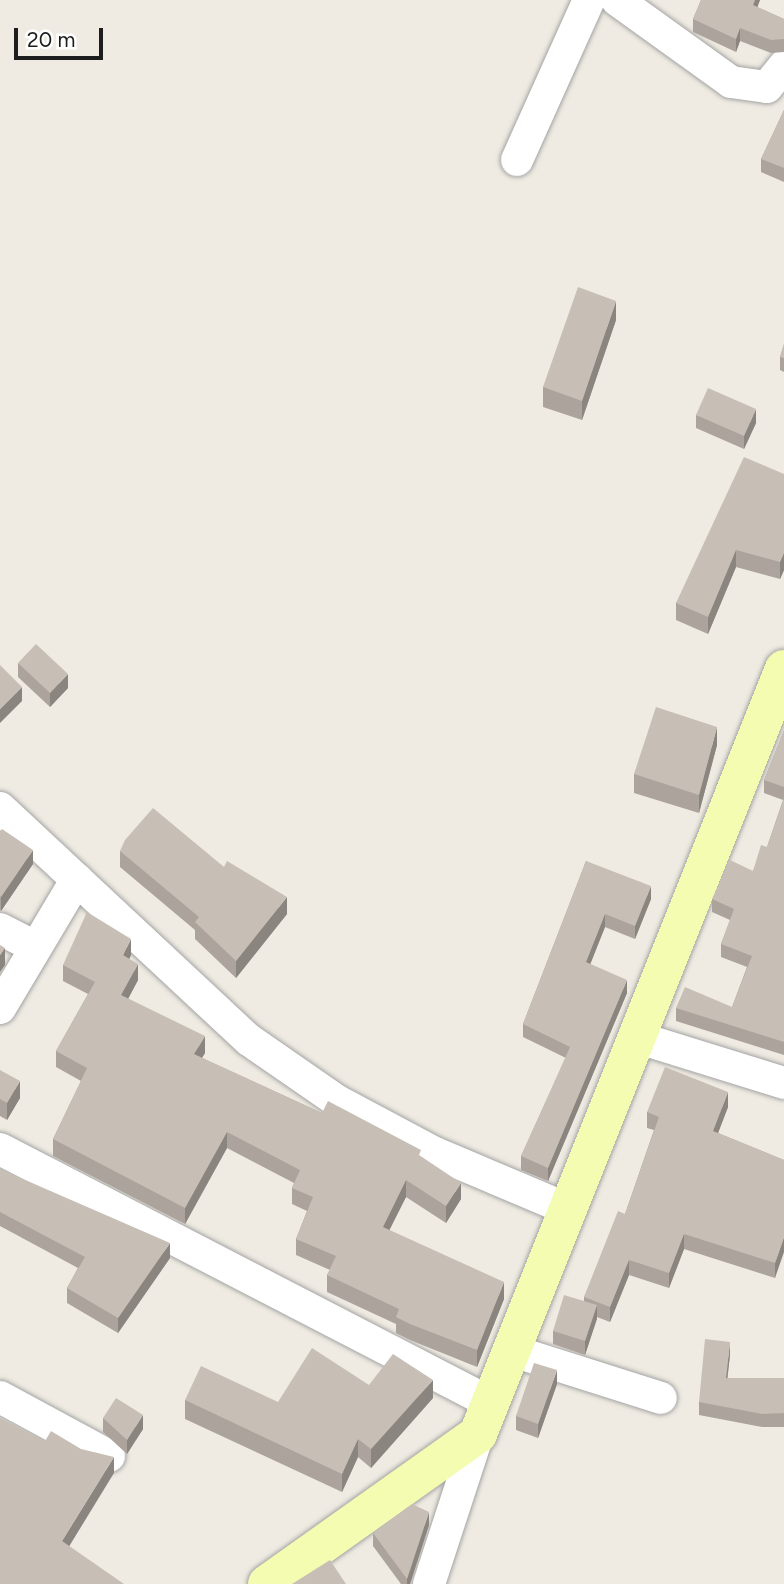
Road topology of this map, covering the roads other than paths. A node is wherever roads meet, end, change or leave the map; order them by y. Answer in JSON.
{"nodes":[{"id":1,"x":589,"y":0,"type":"edge"},
{"id":2,"x":617,"y":0,"type":"edge"},
{"id":3,"x":784,"y":66,"type":"edge"},
{"id":4,"x":517,"y":160,"type":"dead end"},
{"id":5,"x":784,"y":669,"type":"edge"},
{"id":6,"x":0,"y":808,"type":"edge"},
{"id":7,"x":78,"y":879,"type":"junction"},
{"id":8,"x":0,"y":929,"type":"edge"},
{"id":9,"x":35,"y":947,"type":"junction"},
{"id":10,"x":0,"y":1008,"type":"edge"},
{"id":11,"x":639,"y":1038,"type":"junction"},
{"id":12,"x":784,"y":1083,"type":"edge"},
{"id":13,"x":0,"y":1149,"type":"edge"},
{"id":14,"x":570,"y":1210,"type":"junction"},
{"id":15,"x":513,"y":1351,"type":"junction"},
{"id":16,"x":0,"y":1397,"type":"edge"},
{"id":17,"x":661,"y":1398,"type":"dead end"},
{"id":18,"x":485,"y":1419,"type":"junction"},
{"id":19,"x":108,"y":1456,"type":"edge"},
{"id":20,"x":267,"y":1584,"type":"edge"},
{"id":21,"x":429,"y":1584,"type":"edge"}],
"edges":[{"from":1,"to":4,"type":"street"},
{"from":2,"to":3,"type":"street"},
{"from":5,"to":11,"type":"street"},
{"from":6,"to":7,"type":"street"},
{"from":7,"to":9,"type":"street"},
{"from":7,"to":14,"type":"street"},
{"from":8,"to":9,"type":"street"},
{"from":9,"to":10,"type":"street"},
{"from":11,"to":12,"type":"street"},
{"from":11,"to":14,"type":"street"},
{"from":13,"to":18,"type":"street"},
{"from":14,"to":15,"type":"street"},
{"from":15,"to":17,"type":"street"},
{"from":15,"to":18,"type":"street"},
{"from":16,"to":19,"type":"street"},
{"from":18,"to":20,"type":"street"},
{"from":18,"to":21,"type":"street"}]}
